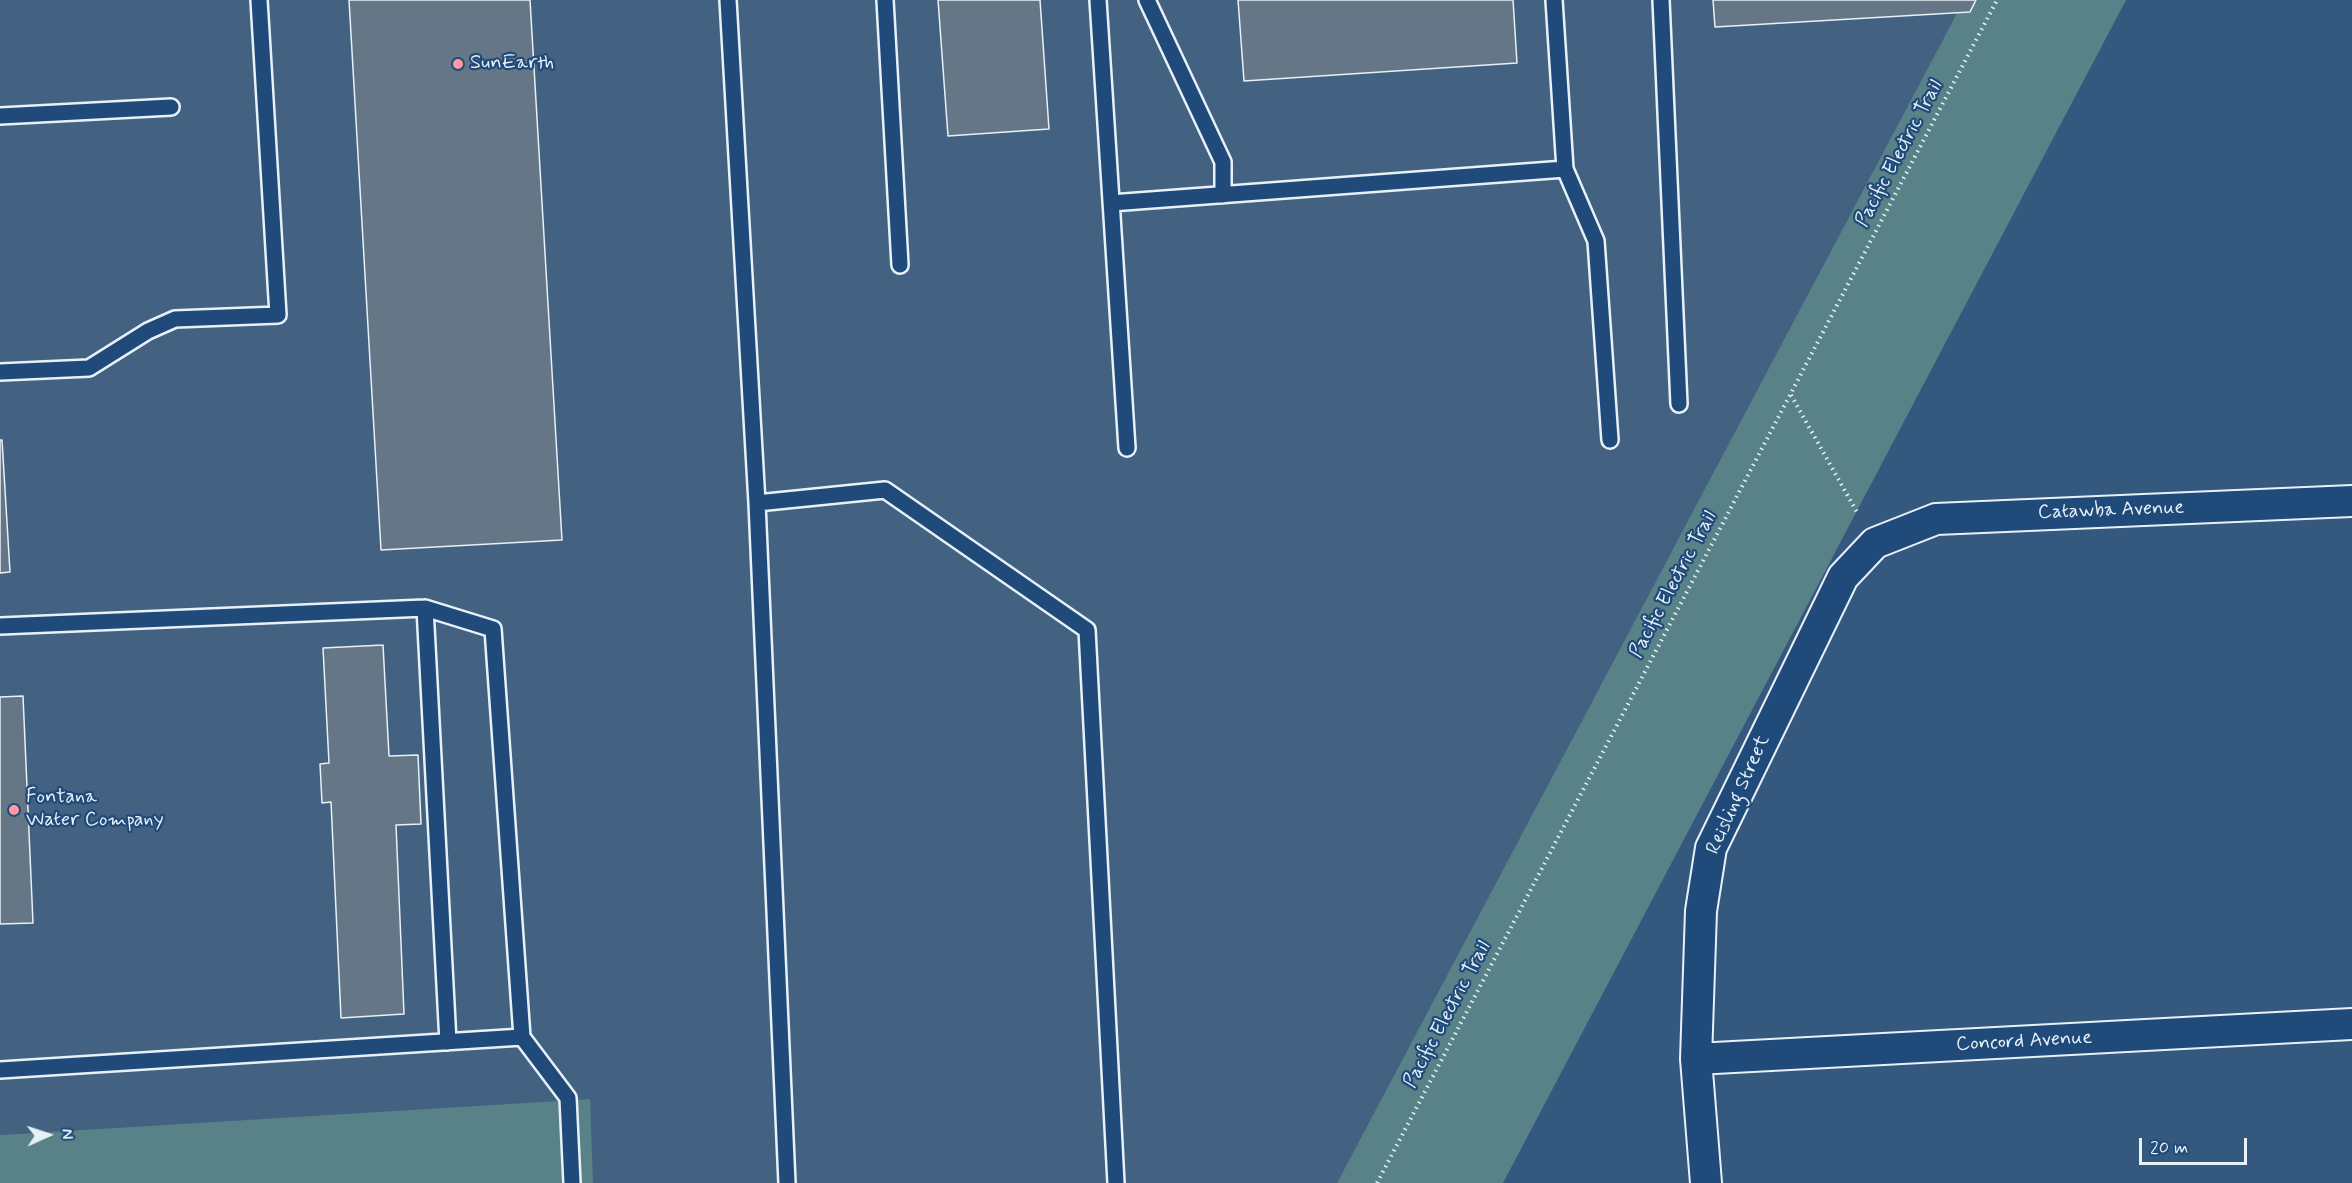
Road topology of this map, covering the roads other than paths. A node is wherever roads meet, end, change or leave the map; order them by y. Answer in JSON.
{"nodes":[{"id":1,"x":259,"y":0,"type":"edge"},
{"id":2,"x":728,"y":0,"type":"edge"},
{"id":3,"x":885,"y":0,"type":"edge"},
{"id":4,"x":1098,"y":0,"type":"edge"},
{"id":5,"x":1147,"y":0,"type":"edge"},
{"id":6,"x":1554,"y":0,"type":"edge"},
{"id":7,"x":1661,"y":0,"type":"edge"},
{"id":8,"x":171,"y":106,"type":"dead end"},
{"id":9,"x":0,"y":116,"type":"edge"},
{"id":10,"x":1565,"y":169,"type":"junction"},
{"id":11,"x":1223,"y":195,"type":"junction"},
{"id":12,"x":1111,"y":203,"type":"junction"},
{"id":13,"x":900,"y":265,"type":"dead end"},
{"id":14,"x":0,"y":372,"type":"edge"},
{"id":15,"x":1679,"y":404,"type":"dead end"},
{"id":16,"x":1610,"y":440,"type":"dead end"},
{"id":17,"x":1127,"y":448,"type":"dead end"},
{"id":18,"x":2352,"y":501,"type":"edge"},
{"id":19,"x":757,"y":503,"type":"junction"},
{"id":20,"x":1875,"y":543,"type":"joint"},
{"id":21,"x":426,"y":608,"type":"junction"},
{"id":22,"x":0,"y":626,"type":"edge"},
{"id":23,"x":2352,"y":1024,"type":"edge"},
{"id":24,"x":522,"y":1037,"type":"junction"},
{"id":25,"x":448,"y":1042,"type":"junction"},
{"id":26,"x":1696,"y":1059,"type":"junction"},
{"id":27,"x":0,"y":1070,"type":"edge"},
{"id":28,"x":572,"y":1183,"type":"edge"},
{"id":29,"x":787,"y":1183,"type":"edge"},
{"id":30,"x":1116,"y":1183,"type":"edge"},
{"id":31,"x":1706,"y":1183,"type":"edge"}],
"edges":[{"from":1,"to":14,"type":"lane"},
{"from":2,"to":19,"type":"lane"},
{"from":3,"to":13,"type":"lane"},
{"from":4,"to":12,"type":"lane"},
{"from":5,"to":11,"type":"lane"},
{"from":6,"to":10,"type":"lane"},
{"from":7,"to":15,"type":"lane"},
{"from":8,"to":9,"type":"lane"},
{"from":10,"to":11,"type":"lane"},
{"from":10,"to":16,"type":"lane"},
{"from":11,"to":12,"type":"lane"},
{"from":12,"to":17,"type":"lane"},
{"from":18,"to":20,"type":"street","name":"Catawba Avenue"},
{"from":19,"to":29,"type":"lane"},
{"from":19,"to":30,"type":"lane"},
{"from":20,"to":26,"type":"street","name":"Reisling Street"},
{"from":21,"to":22,"type":"lane"},
{"from":21,"to":24,"type":"lane"},
{"from":21,"to":25,"type":"lane"},
{"from":23,"to":26,"type":"street","name":"Concord Avenue"},
{"from":24,"to":25,"type":"lane"},
{"from":24,"to":28,"type":"lane"},
{"from":25,"to":27,"type":"lane"},
{"from":26,"to":31,"type":"street","name":"Reisling Street"}]}
